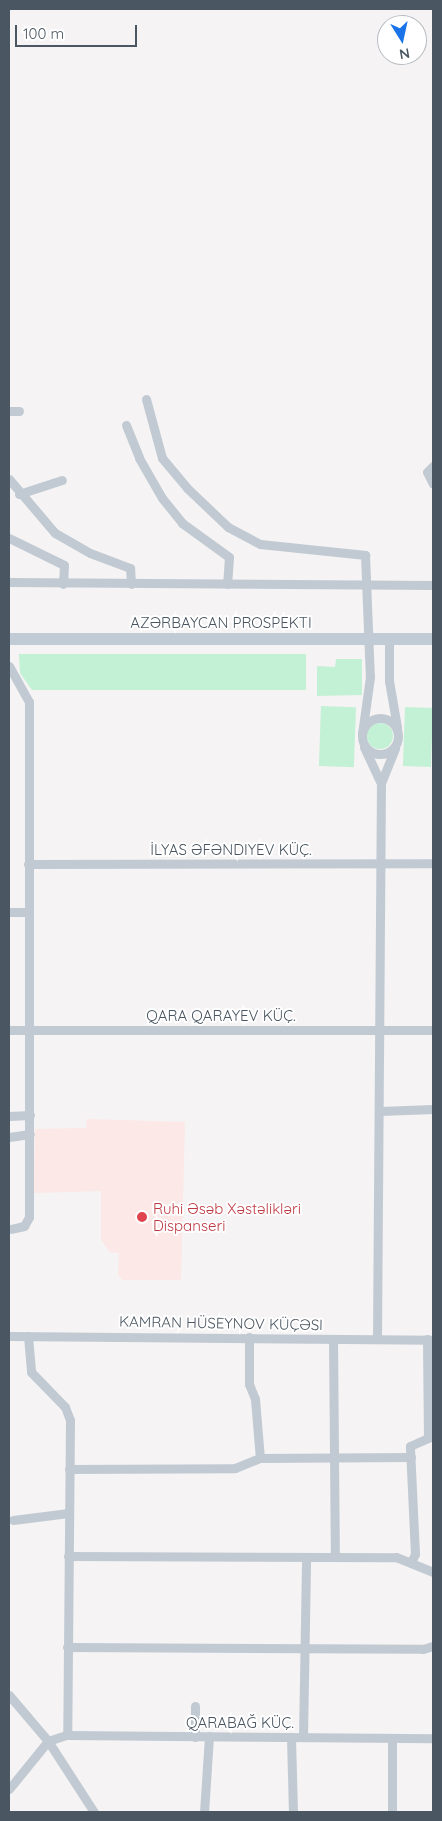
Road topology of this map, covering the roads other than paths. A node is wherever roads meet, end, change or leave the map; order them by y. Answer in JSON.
{"nodes":[{"id":1,"x":146,"y":399,"type":"dead end"},
{"id":2,"x":9,"y":411,"type":"edge"},
{"id":3,"x":19,"y":411,"type":"dead end"},
{"id":4,"x":126,"y":425,"type":"dead end"},
{"id":5,"x":433,"y":466,"type":"edge"},
{"id":6,"x":9,"y":479,"type":"edge"},
{"id":7,"x":62,"y":480,"type":"dead end"},
{"id":8,"x":433,"y":484,"type":"edge"},
{"id":9,"x":19,"y":494,"type":"junction"},
{"id":10,"x":9,"y":538,"type":"edge"},
{"id":11,"x":9,"y":582,"type":"edge"},
{"id":12,"x":63,"y":584,"type":"junction"},
{"id":13,"x":131,"y":584,"type":"junction"},
{"id":14,"x":227,"y":584,"type":"junction"},
{"id":15,"x":433,"y":585,"type":"edge"},
{"id":16,"x":366,"y":586,"type":"junction"},
{"id":17,"x":9,"y":639,"type":"edge"},
{"id":18,"x":367,"y":639,"type":"junction"},
{"id":19,"x":389,"y":639,"type":"junction"},
{"id":20,"x":433,"y":639,"type":"edge"},
{"id":21,"x":9,"y":666,"type":"edge"},
{"id":22,"x":398,"y":732,"type":"junction"},
{"id":23,"x":362,"y":738,"type":"junction"},
{"id":24,"x":396,"y":745,"type":"junction"},
{"id":25,"x":381,"y":783,"type":"junction"},
{"id":26,"x":381,"y":863,"type":"junction"},
{"id":27,"x":433,"y":863,"type":"edge"},
{"id":28,"x":28,"y":864,"type":"junction"},
{"id":29,"x":9,"y":912,"type":"edge"},
{"id":30,"x":28,"y":912,"type":"junction"},
{"id":31,"x":380,"y":1029,"type":"junction"},
{"id":32,"x":9,"y":1030,"type":"edge"},
{"id":33,"x":30,"y":1030,"type":"junction"},
{"id":34,"x":433,"y":1030,"type":"edge"},
{"id":35,"x":433,"y":1109,"type":"edge"},
{"id":36,"x":380,"y":1111,"type":"junction"},
{"id":37,"x":9,"y":1116,"type":"edge"},
{"id":38,"x":30,"y":1116,"type":"junction"},
{"id":39,"x":30,"y":1134,"type":"junction"},
{"id":40,"x":9,"y":1137,"type":"edge"},
{"id":41,"x":11,"y":1229,"type":"dead end"},
{"id":42,"x":9,"y":1336,"type":"edge"},
{"id":43,"x":28,"y":1336,"type":"junction"},
{"id":44,"x":249,"y":1337,"type":"junction"},
{"id":45,"x":333,"y":1339,"type":"junction"},
{"id":46,"x":377,"y":1339,"type":"junction"},
{"id":47,"x":430,"y":1340,"type":"edge"},
{"id":48,"x":411,"y":1457,"type":"junction"},
{"id":49,"x":260,"y":1458,"type":"junction"},
{"id":50,"x":334,"y":1458,"type":"junction"},
{"id":51,"x":69,"y":1469,"type":"junction"},
{"id":52,"x":69,"y":1513,"type":"junction"},
{"id":53,"x":13,"y":1520,"type":"dead end"},
{"id":54,"x":68,"y":1556,"type":"junction"},
{"id":55,"x":334,"y":1557,"type":"junction"},
{"id":56,"x":306,"y":1558,"type":"junction"},
{"id":57,"x":411,"y":1562,"type":"junction"},
{"id":58,"x":433,"y":1572,"type":"edge"},
{"id":59,"x":433,"y":1646,"type":"edge"},
{"id":60,"x":67,"y":1647,"type":"junction"},
{"id":61,"x":303,"y":1647,"type":"junction"},
{"id":62,"x":10,"y":1698,"type":"edge"},
{"id":63,"x":195,"y":1706,"type":"dead end"},
{"id":64,"x":67,"y":1735,"type":"junction"},
{"id":65,"x":195,"y":1736,"type":"junction"},
{"id":66,"x":209,"y":1736,"type":"junction"},
{"id":67,"x":291,"y":1737,"type":"junction"},
{"id":68,"x":303,"y":1737,"type":"junction"},
{"id":69,"x":392,"y":1738,"type":"junction"},
{"id":70,"x":433,"y":1738,"type":"edge"},
{"id":71,"x":48,"y":1741,"type":"junction"},
{"id":72,"x":9,"y":1789,"type":"edge"},
{"id":73,"x":94,"y":1812,"type":"edge"},
{"id":74,"x":204,"y":1812,"type":"edge"},
{"id":75,"x":293,"y":1812,"type":"edge"},
{"id":76,"x":392,"y":1812,"type":"edge"}],
"edges":[{"from":1,"to":16,"type":"street"},
{"from":2,"to":3,"type":"street"},
{"from":4,"to":14,"type":"street"},
{"from":5,"to":8,"type":"street"},
{"from":6,"to":9,"type":"street"},
{"from":7,"to":9,"type":"street"},
{"from":9,"to":13,"type":"street"},
{"from":10,"to":12,"type":"street"},
{"from":11,"to":12,"type":"street"},
{"from":12,"to":13,"type":"street"},
{"from":13,"to":14,"type":"street"},
{"from":14,"to":16,"type":"street"},
{"from":15,"to":16,"type":"street"},
{"from":16,"to":18,"type":"street"},
{"from":17,"to":18,"type":"street","name":"AZƏRBAYCAN PROSPEKTI"},
{"from":18,"to":19,"type":"street","name":"AZƏRBAYCAN PROSPEKTI"},
{"from":18,"to":23,"type":"street"},
{"from":19,"to":20,"type":"street","name":"AZƏRBAYCAN PROSPEKTI"},
{"from":19,"to":22,"type":"street"},
{"from":21,"to":28,"type":"street"},
{"from":22,"to":23,"type":"street"},
{"from":22,"to":24,"type":"street"},
{"from":23,"to":24,"type":"street"},
{"from":23,"to":25,"type":"street"},
{"from":24,"to":25,"type":"street"},
{"from":25,"to":26,"type":"street"},
{"from":26,"to":27,"type":"street","name":"İLYAS ƏFƏNDIYEV KÜÇ."},
{"from":26,"to":28,"type":"street","name":"İLYAS ƏFƏNDIYEV KÜÇ."},
{"from":26,"to":31,"type":"street"},
{"from":28,"to":30,"type":"street"},
{"from":29,"to":30,"type":"street"},
{"from":30,"to":33,"type":"street"},
{"from":31,"to":33,"type":"street","name":"QARA QARAYEV KÜÇ."},
{"from":31,"to":34,"type":"street","name":"QARA QARAYEV KÜÇ."},
{"from":31,"to":36,"type":"street"},
{"from":32,"to":33,"type":"street","name":"QARA QARAYEV KÜÇ."},
{"from":33,"to":38,"type":"street"},
{"from":35,"to":36,"type":"street"},
{"from":36,"to":46,"type":"street"},
{"from":37,"to":38,"type":"street"},
{"from":38,"to":39,"type":"street"},
{"from":39,"to":40,"type":"street"},
{"from":39,"to":41,"type":"street"},
{"from":42,"to":43,"type":"street","name":"KAMRAN HÜSEYNOV KÜÇƏSI"},
{"from":43,"to":44,"type":"street","name":"KAMRAN HÜSEYNOV KÜÇƏSI"},
{"from":43,"to":51,"type":"street"},
{"from":44,"to":45,"type":"street","name":"KAMRAN HÜSEYNOV KÜÇƏSI"},
{"from":44,"to":49,"type":"street"},
{"from":45,"to":46,"type":"street","name":"KAMRAN HÜSEYNOV KÜÇƏSI"},
{"from":45,"to":50,"type":"street"},
{"from":46,"to":47,"type":"street","name":"KAMRAN HÜSEYNOV KÜÇƏSI"},
{"from":47,"to":48,"type":"street"},
{"from":48,"to":50,"type":"street"},
{"from":48,"to":57,"type":"street"},
{"from":49,"to":50,"type":"street"},
{"from":49,"to":51,"type":"street"},
{"from":50,"to":55,"type":"street"},
{"from":51,"to":52,"type":"street"},
{"from":52,"to":53,"type":"street"},
{"from":52,"to":54,"type":"street"},
{"from":54,"to":56,"type":"street"},
{"from":54,"to":60,"type":"street"},
{"from":55,"to":56,"type":"street"},
{"from":55,"to":57,"type":"street"},
{"from":56,"to":61,"type":"street"},
{"from":57,"to":58,"type":"street"},
{"from":59,"to":61,"type":"street"},
{"from":60,"to":61,"type":"street"},
{"from":60,"to":64,"type":"street"},
{"from":61,"to":68,"type":"street"},
{"from":62,"to":71,"type":"street"},
{"from":63,"to":65,"type":"street"},
{"from":64,"to":65,"type":"street","name":"QARABAĞ KÜÇ."},
{"from":64,"to":71,"type":"street","name":"QARABAĞ KÜÇ."},
{"from":65,"to":66,"type":"street","name":"QARABAĞ KÜÇ."},
{"from":66,"to":67,"type":"street","name":"QARABAĞ KÜÇ."},
{"from":66,"to":74,"type":"street"},
{"from":67,"to":68,"type":"street","name":"QARABAĞ KÜÇ."},
{"from":67,"to":75,"type":"street"},
{"from":68,"to":69,"type":"street","name":"QARABAĞ KÜÇ."},
{"from":69,"to":70,"type":"street","name":"QARABAĞ KÜÇ."},
{"from":69,"to":76,"type":"street"},
{"from":71,"to":72,"type":"street"},
{"from":71,"to":73,"type":"street"}]}
